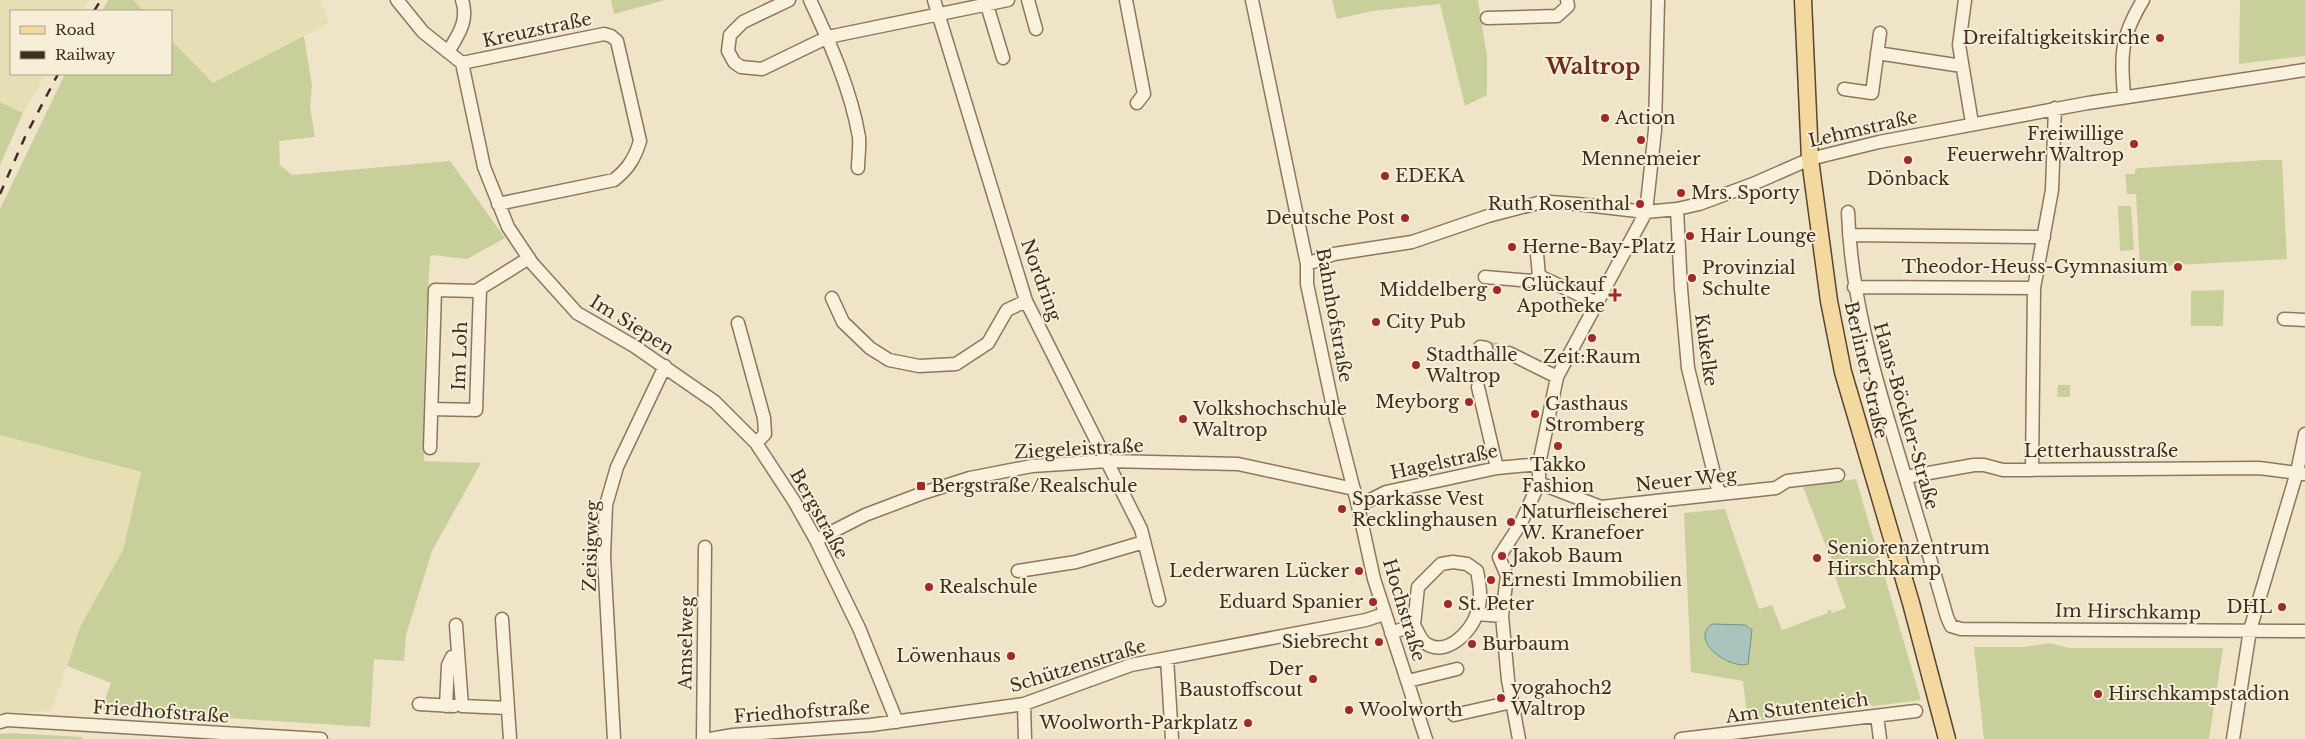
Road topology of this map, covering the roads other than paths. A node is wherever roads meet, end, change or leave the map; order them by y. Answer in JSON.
{"nodes":[{"id":1,"x":397,"y":0,"type":"edge"},
{"id":2,"x":462,"y":0,"type":"edge"},
{"id":3,"x":789,"y":0,"type":"edge"},
{"id":4,"x":810,"y":0,"type":"edge"},
{"id":5,"x":934,"y":0,"type":"edge"},
{"id":6,"x":1008,"y":0,"type":"edge"},
{"id":7,"x":1028,"y":0,"type":"edge"},
{"id":8,"x":1126,"y":0,"type":"edge"},
{"id":9,"x":1252,"y":0,"type":"edge"},
{"id":10,"x":1567,"y":0,"type":"edge"},
{"id":11,"x":1658,"y":0,"type":"edge"},
{"id":12,"x":1803,"y":0,"type":"edge"},
{"id":13,"x":1965,"y":0,"type":"edge"},
{"id":14,"x":2143,"y":0,"type":"edge"},
{"id":15,"x":990,"y":3,"type":"edge"},
{"id":16,"x":940,"y":15,"type":"junction"},
{"id":17,"x":1486,"y":18,"type":"dead end"},
{"id":18,"x":1036,"y":29,"type":"dead end"},
{"id":19,"x":1880,"y":33,"type":"dead end"},
{"id":20,"x":828,"y":37,"type":"junction"},
{"id":21,"x":448,"y":52,"type":"junction"},
{"id":22,"x":1877,"y":53,"type":"junction"},
{"id":23,"x":1003,"y":58,"type":"dead end"},
{"id":24,"x":462,"y":63,"type":"junction"},
{"id":25,"x":1962,"y":66,"type":"junction"},
{"id":26,"x":2305,"y":70,"type":"edge"},
{"id":27,"x":1844,"y":89,"type":"dead end"},
{"id":28,"x":2124,"y":97,"type":"junction"},
{"id":29,"x":1137,"y":103,"type":"dead end"},
{"id":30,"x":2055,"y":108,"type":"junction"},
{"id":31,"x":1972,"y":123,"type":"junction"},
{"id":32,"x":1810,"y":159,"type":"junction"},
{"id":33,"x":858,"y":168,"type":"dead end"},
{"id":34,"x":498,"y":204,"type":"junction"},
{"id":35,"x":1677,"y":209,"type":"junction"},
{"id":36,"x":1646,"y":212,"type":"junction"},
{"id":37,"x":1848,"y":212,"type":"dead end"},
{"id":38,"x":1848,"y":236,"type":"junction"},
{"id":39,"x":2044,"y":237,"type":"junction"},
{"id":40,"x":1537,"y":254,"type":"dead end"},
{"id":41,"x":529,"y":258,"type":"junction"},
{"id":42,"x":1307,"y":264,"type":"junction"},
{"id":43,"x":1539,"y":276,"type":"junction"},
{"id":44,"x":1485,"y":277,"type":"dead end"},
{"id":45,"x":1854,"y":286,"type":"junction"},
{"id":46,"x":2034,"y":288,"type":"junction"},
{"id":47,"x":480,"y":289,"type":"junction"},
{"id":48,"x":832,"y":298,"type":"dead end"},
{"id":49,"x":1026,"y":301,"type":"junction"},
{"id":50,"x":1597,"y":303,"type":"junction"},
{"id":51,"x":2284,"y":319,"type":"dead end"},
{"id":52,"x":2305,"y":320,"type":"edge"},
{"id":53,"x":738,"y":323,"type":"dead end"},
{"id":54,"x":1509,"y":354,"type":"tunnel mouth"},
{"id":55,"x":665,"y":366,"type":"junction"},
{"id":56,"x":1557,"y":377,"type":"junction"},
{"id":57,"x":1478,"y":387,"type":"dead end"},
{"id":58,"x":432,"y":409,"type":"junction"},
{"id":59,"x":2305,"y":434,"type":"edge"},
{"id":60,"x":756,"y":443,"type":"junction"},
{"id":61,"x":430,"y":448,"type":"dead end"},
{"id":62,"x":1108,"y":461,"type":"junction"},
{"id":63,"x":1539,"y":464,"type":"junction"},
{"id":64,"x":1497,"y":468,"type":"junction"},
{"id":65,"x":2032,"y":470,"type":"junction"},
{"id":66,"x":2301,"y":473,"type":"edge"},
{"id":67,"x":1838,"y":475,"type":"dead end"},
{"id":68,"x":1906,"y":478,"type":"junction"},
{"id":69,"x":1539,"y":483,"type":"junction"},
{"id":70,"x":1354,"y":489,"type":"junction"},
{"id":71,"x":1719,"y":494,"type":"junction"},
{"id":72,"x":1358,"y":506,"type":"junction"},
{"id":73,"x":816,"y":540,"type":"junction"},
{"id":74,"x":1144,"y":542,"type":"junction"},
{"id":75,"x":705,"y":547,"type":"dead end"},
{"id":76,"x":1018,"y":571,"type":"dead end"},
{"id":77,"x":1159,"y":600,"type":"dead end"},
{"id":78,"x":1502,"y":610,"type":"junction"},
{"id":79,"x":1384,"y":614,"type":"junction"},
{"id":80,"x":1477,"y":614,"type":"junction"},
{"id":81,"x":502,"y":619,"type":"dead end"},
{"id":82,"x":456,"y":625,"type":"dead end"},
{"id":83,"x":1414,"y":625,"type":"junction"},
{"id":84,"x":1951,"y":626,"type":"joint"},
{"id":85,"x":2250,"y":630,"type":"junction"},
{"id":86,"x":2305,"y":631,"type":"edge"},
{"id":87,"x":1391,"y":633,"type":"junction"},
{"id":88,"x":458,"y":658,"type":"junction"},
{"id":89,"x":1167,"y":658,"type":"junction"},
{"id":90,"x":1457,"y":669,"type":"dead end"},
{"id":91,"x":1408,"y":681,"type":"junction"},
{"id":92,"x":1512,"y":702,"type":"junction"},
{"id":93,"x":419,"y":704,"type":"dead end"},
{"id":94,"x":1024,"y":704,"type":"junction"},
{"id":95,"x":446,"y":706,"type":"junction"},
{"id":96,"x":462,"y":706,"type":"junction"},
{"id":97,"x":508,"y":708,"type":"junction"},
{"id":98,"x":1916,"y":711,"type":"dead end"},
{"id":99,"x":1454,"y":715,"type":"dead end"},
{"id":100,"x":1877,"y":716,"type":"junction"},
{"id":101,"x":0,"y":722,"type":"edge"},
{"id":102,"x":897,"y":722,"type":"junction"},
{"id":103,"x":321,"y":739,"type":"edge"},
{"id":104,"x":510,"y":739,"type":"edge"},
{"id":105,"x":614,"y":739,"type":"edge"},
{"id":106,"x":704,"y":739,"type":"edge"},
{"id":107,"x":710,"y":739,"type":"edge"},
{"id":108,"x":1025,"y":739,"type":"edge"},
{"id":109,"x":1172,"y":739,"type":"edge"},
{"id":110,"x":1426,"y":739,"type":"edge"},
{"id":111,"x":1519,"y":739,"type":"edge"},
{"id":112,"x":1682,"y":739,"type":"edge"},
{"id":113,"x":1880,"y":739,"type":"edge"},
{"id":114,"x":1948,"y":739,"type":"edge"},
{"id":115,"x":2233,"y":739,"type":"edge"}],
"edges":[{"from":1,"to":21,"type":"street"},
{"from":2,"to":21,"type":"street"},
{"from":3,"to":20,"type":"street"},
{"from":4,"to":20,"type":"street"},
{"from":5,"to":16,"type":"street","name":"Nordring"},
{"from":6,"to":15,"type":"street"},
{"from":7,"to":18,"type":"street"},
{"from":8,"to":29,"type":"street"},
{"from":9,"to":42,"type":"street","name":"Bahnhofstraße"},
{"from":10,"to":17,"type":"street"},
{"from":11,"to":36,"type":"street"},
{"from":12,"to":32,"type":"main road","name":"Berliner Straße"},
{"from":13,"to":25,"type":"street"},
{"from":14,"to":28,"type":"street"},
{"from":15,"to":16,"type":"street"},
{"from":15,"to":23,"type":"street"},
{"from":16,"to":20,"type":"street"},
{"from":16,"to":49,"type":"street","name":"Nordring"},
{"from":19,"to":22,"type":"street"},
{"from":20,"to":33,"type":"street"},
{"from":21,"to":24,"type":"street"},
{"from":22,"to":25,"type":"street"},
{"from":22,"to":27,"type":"street"},
{"from":24,"to":34,"type":"street","name":"Im Siepen"},
{"from":24,"to":34,"type":"street","name":"Kreuzstraße"},
{"from":25,"to":31,"type":"street"},
{"from":26,"to":28,"type":"street","name":"Lehmstraße"},
{"from":28,"to":30,"type":"street","name":"Lehmstraße"},
{"from":30,"to":31,"type":"street","name":"Lehmstraße"},
{"from":30,"to":39,"type":"street"},
{"from":31,"to":32,"type":"street","name":"Lehmstraße"},
{"from":32,"to":35,"type":"street","name":"Lehmstraße"},
{"from":32,"to":114,"type":"main road","name":"Berliner Straße"},
{"from":34,"to":41,"type":"street","name":"Im Siepen"},
{"from":35,"to":36,"type":"street","name":"Lehmstraße"},
{"from":35,"to":71,"type":"street","name":"Kukelke"},
{"from":36,"to":42,"type":"street","name":"Lehmstraße"},
{"from":36,"to":50,"type":"street"},
{"from":37,"to":38,"type":"street","name":"Hans-Böckler-Straße"},
{"from":38,"to":39,"type":"street"},
{"from":38,"to":45,"type":"street","name":"Hans-Böckler-Straße"},
{"from":39,"to":46,"type":"street"},
{"from":40,"to":43,"type":"street"},
{"from":41,"to":47,"type":"street","name":"Im Loh"},
{"from":41,"to":55,"type":"street","name":"Im Siepen"},
{"from":42,"to":70,"type":"street","name":"Bahnhofstraße"},
{"from":43,"to":44,"type":"street"},
{"from":43,"to":50,"type":"street"},
{"from":45,"to":46,"type":"street"},
{"from":45,"to":68,"type":"street","name":"Hans-Böckler-Straße"},
{"from":46,"to":65,"type":"street"},
{"from":47,"to":58,"type":"street","name":"Im Loh"},
{"from":47,"to":58,"type":"street","name":"Im Loh"},
{"from":48,"to":49,"type":"street"},
{"from":49,"to":62,"type":"street","name":"Nordring"},
{"from":50,"to":56,"type":"street"},
{"from":51,"to":52,"type":"street"},
{"from":53,"to":60,"type":"street"},
{"from":54,"to":56,"type":"street"},
{"from":55,"to":60,"type":"street","name":"Im Siepen"},
{"from":55,"to":105,"type":"street","name":"Zeisigweg"},
{"from":56,"to":63,"type":"street"},
{"from":57,"to":64,"type":"street"},
{"from":58,"to":61,"type":"street","name":"Im Loh"},
{"from":59,"to":66,"type":"street"},
{"from":60,"to":73,"type":"street","name":"Bergstraße"},
{"from":62,"to":70,"type":"street","name":"Ziegeleistraße"},
{"from":62,"to":73,"type":"street","name":"Ziegeleistraße"},
{"from":62,"to":74,"type":"street","name":"Nordring"},
{"from":63,"to":64,"type":"street","name":"Hagelstraße"},
{"from":63,"to":69,"type":"street"},
{"from":64,"to":72,"type":"street","name":"Hagelstraße"},
{"from":65,"to":66,"type":"street","name":"Letterhausstraße"},
{"from":65,"to":68,"type":"street","name":"Letterhausstraße"},
{"from":66,"to":85,"type":"street"},
{"from":67,"to":71,"type":"street","name":"Neuer Weg"},
{"from":68,"to":84,"type":"street","name":"Hans-Böckler-Straße"},
{"from":69,"to":71,"type":"street","name":"Neuer Weg"},
{"from":69,"to":78,"type":"street"},
{"from":70,"to":72,"type":"street","name":"Hochstraße"},
{"from":72,"to":79,"type":"street","name":"Hochstraße"},
{"from":73,"to":102,"type":"street","name":"Bergstraße"},
{"from":74,"to":76,"type":"street"},
{"from":74,"to":77,"type":"street","name":"Nordring"},
{"from":75,"to":106,"type":"street","name":"Amselweg"},
{"from":78,"to":80,"type":"street"},
{"from":78,"to":92,"type":"street"},
{"from":79,"to":87,"type":"street","name":"Hochstraße"},
{"from":79,"to":89,"type":"street","name":"Schützenstraße"},
{"from":80,"to":83,"type":"street"},
{"from":80,"to":83,"type":"street"},
{"from":81,"to":97,"type":"street"},
{"from":82,"to":88,"type":"street"},
{"from":83,"to":87,"type":"street"},
{"from":84,"to":85,"type":"street","name":"Im Hirschkamp"},
{"from":85,"to":86,"type":"street","name":"Im Hirschkamp"},
{"from":85,"to":115,"type":"street"},
{"from":87,"to":91,"type":"street","name":"Hochstraße"},
{"from":88,"to":95,"type":"street"},
{"from":88,"to":96,"type":"street"},
{"from":89,"to":94,"type":"street","name":"Schützenstraße"},
{"from":89,"to":109,"type":"street"},
{"from":90,"to":91,"type":"street"},
{"from":91,"to":110,"type":"street","name":"Hochstraße"},
{"from":92,"to":99,"type":"street"},
{"from":92,"to":111,"type":"street"},
{"from":93,"to":95,"type":"street"},
{"from":94,"to":102,"type":"street","name":"Schützenstraße"},
{"from":94,"to":108,"type":"street"},
{"from":95,"to":96,"type":"street"},
{"from":96,"to":97,"type":"street"},
{"from":97,"to":104,"type":"street"},
{"from":98,"to":100,"type":"street","name":"Am Stutenteich"},
{"from":100,"to":112,"type":"street","name":"Am Stutenteich"},
{"from":100,"to":113,"type":"street"},
{"from":101,"to":103,"type":"street","name":"Friedhofstraße"},
{"from":102,"to":107,"type":"street","name":"Friedhofstraße"}]}
